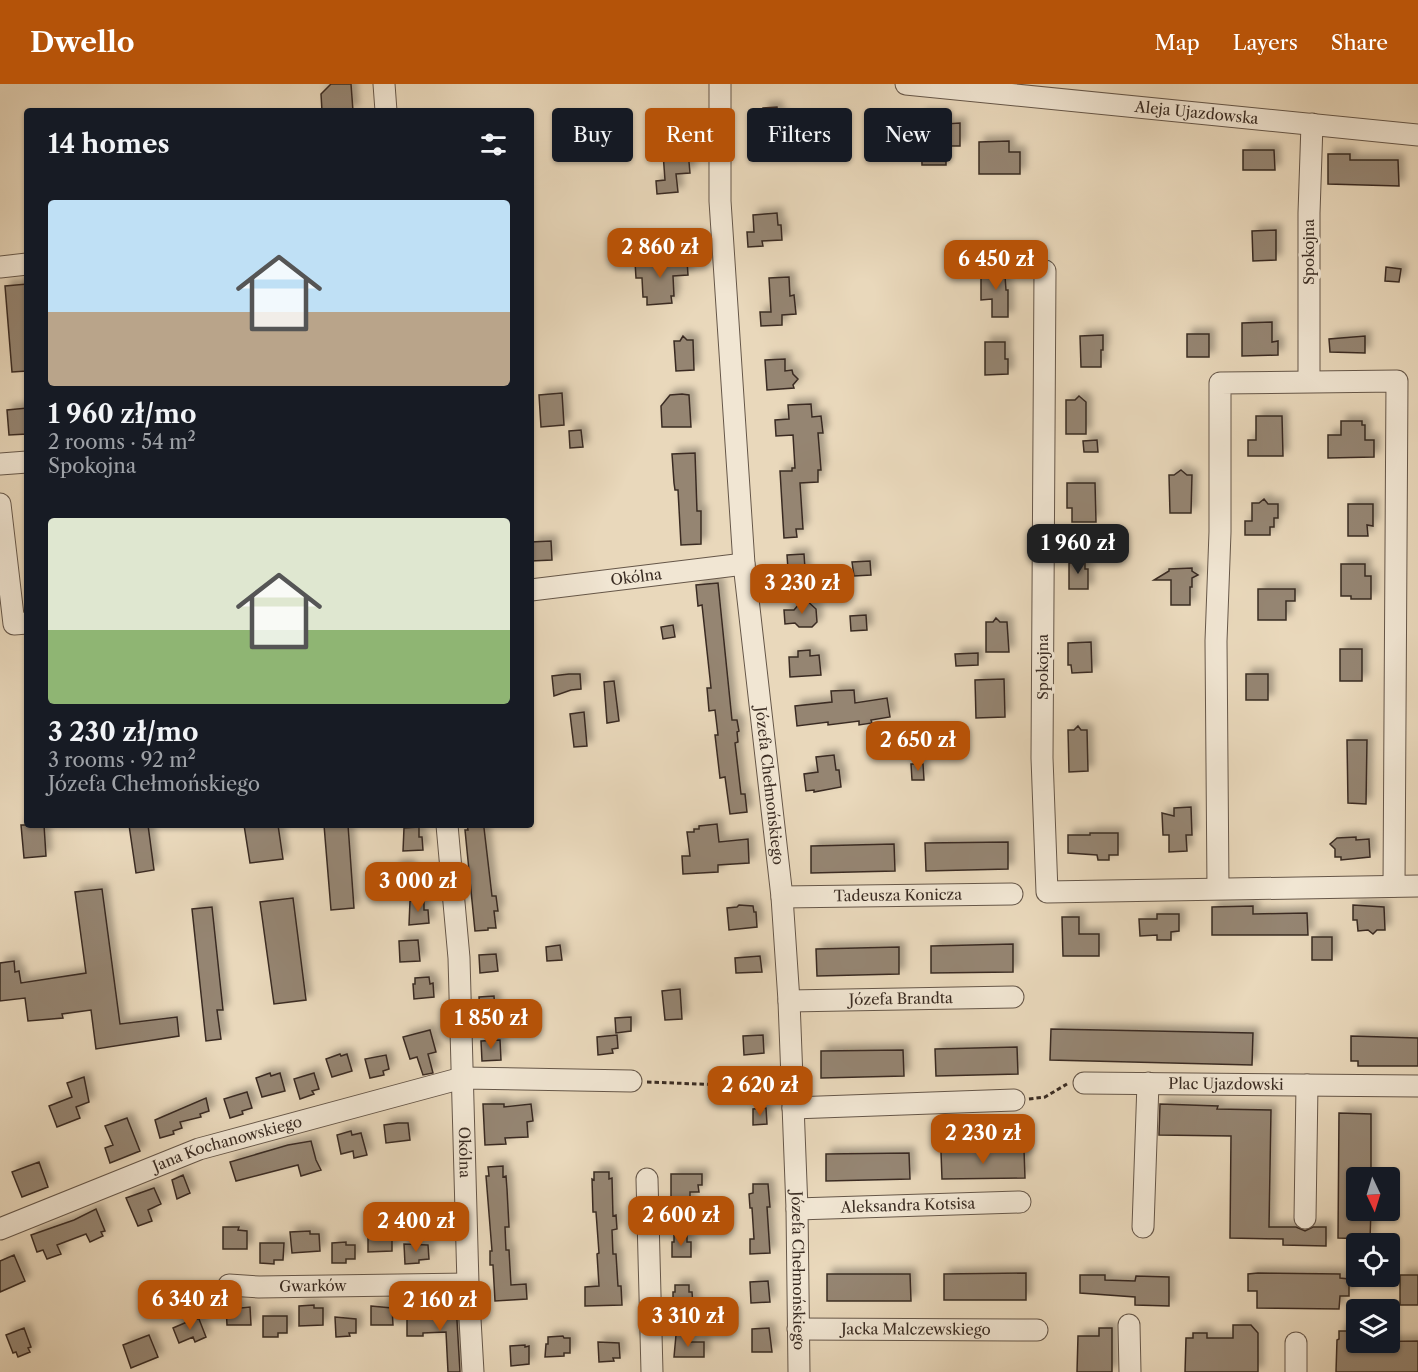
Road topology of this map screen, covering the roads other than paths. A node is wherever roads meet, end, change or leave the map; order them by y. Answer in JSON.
{"nodes":[{"id":1,"x":384,"y":84,"type":"edge"},
{"id":2,"x":720,"y":84,"type":"edge"},
{"id":3,"x":906,"y":84,"type":"edge"},
{"id":4,"x":985,"y":88,"type":"edge"},
{"id":5,"x":386,"y":108,"type":"edge"},
{"id":6,"x":1312,"y":124,"type":"junction"},
{"id":7,"x":1418,"y":135,"type":"edge"},
{"id":8,"x":24,"y":264,"type":"edge"},
{"id":9,"x":0,"y":267,"type":"edge"},
{"id":10,"x":1045,"y":271,"type":"dead end"},
{"id":11,"x":1309,"y":381,"type":"junction"},
{"id":12,"x":24,"y":462,"type":"edge"},
{"id":13,"x":0,"y":464,"type":"edge"},
{"id":14,"x":0,"y":504,"type":"edge"},
{"id":15,"x":744,"y":564,"type":"junction"},
{"id":16,"x":534,"y":591,"type":"edge"},
{"id":17,"x":20,"y":624,"type":"edge"},
{"id":18,"x":447,"y":828,"type":"edge"},
{"id":19,"x":1394,"y":886,"type":"junction"},
{"id":20,"x":1418,"y":886,"type":"edge"},
{"id":21,"x":1218,"y":888,"type":"junction"},
{"id":22,"x":1012,"y":894,"type":"dead end"},
{"id":23,"x":782,"y":897,"type":"junction"},
{"id":24,"x":1013,"y":997,"type":"dead end"},
{"id":25,"x":789,"y":1001,"type":"junction"},
{"id":26,"x":462,"y":1078,"type":"junction"},
{"id":27,"x":631,"y":1081,"type":"road end"},
{"id":28,"x":1083,"y":1083,"type":"road end"},
{"id":29,"x":1148,"y":1083,"type":"junction"},
{"id":30,"x":1307,"y":1084,"type":"junction"},
{"id":31,"x":1418,"y":1086,"type":"edge"},
{"id":32,"x":793,"y":1098,"type":"junction"},
{"id":33,"x":1014,"y":1100,"type":"road end"},
{"id":34,"x":648,"y":1179,"type":"dead end"},
{"id":35,"x":1020,"y":1202,"type":"dead end"},
{"id":36,"x":797,"y":1209,"type":"junction"},
{"id":37,"x":1305,"y":1218,"type":"dead end"},
{"id":38,"x":1143,"y":1227,"type":"dead end"},
{"id":39,"x":0,"y":1229,"type":"edge"},
{"id":40,"x":468,"y":1284,"type":"junction"},
{"id":41,"x":229,"y":1285,"type":"dead end"},
{"id":42,"x":1129,"y":1325,"type":"dead end"},
{"id":43,"x":798,"y":1329,"type":"junction"},
{"id":44,"x":1037,"y":1330,"type":"dead end"},
{"id":45,"x":1296,"y":1343,"type":"dead end"},
{"id":46,"x":473,"y":1372,"type":"edge"},
{"id":47,"x":652,"y":1372,"type":"edge"},
{"id":48,"x":799,"y":1372,"type":"edge"},
{"id":49,"x":1130,"y":1372,"type":"edge"},
{"id":50,"x":1296,"y":1372,"type":"edge"}],
"edges":[{"from":1,"to":5,"type":"street"},
{"from":2,"to":15,"type":"street","name":"Józefa Chełmońskiego"},
{"from":3,"to":4,"type":"street","name":"Aleja Ujazdowska"},
{"from":4,"to":6,"type":"street","name":"Aleja Ujazdowska"},
{"from":6,"to":7,"type":"street","name":"Aleja Ujazdowska"},
{"from":6,"to":11,"type":"street","name":"Spokojna"},
{"from":8,"to":9,"type":"street"},
{"from":10,"to":21,"type":"street","name":"Spokojna"},
{"from":11,"to":19,"type":"street"},
{"from":11,"to":21,"type":"street"},
{"from":12,"to":13,"type":"street"},
{"from":14,"to":17,"type":"street"},
{"from":15,"to":16,"type":"street","name":"Okólna"},
{"from":15,"to":23,"type":"street","name":"Józefa Chełmońskiego"},
{"from":18,"to":26,"type":"street","name":"Okólna"},
{"from":19,"to":20,"type":"street","name":"Spokojna"},
{"from":19,"to":21,"type":"street","name":"Spokojna"},
{"from":22,"to":23,"type":"street","name":"Tadeusza Konicza"},
{"from":23,"to":25,"type":"street","name":"Józefa Chełmońskiego"},
{"from":24,"to":25,"type":"street","name":"Józefa Brandta"},
{"from":25,"to":32,"type":"street","name":"Józefa Chełmońskiego"},
{"from":26,"to":27,"type":"street"},
{"from":26,"to":39,"type":"street","name":"Jana Kochanowskiego"},
{"from":26,"to":40,"type":"street","name":"Okólna"},
{"from":28,"to":29,"type":"street","name":"Plac Ujazdowski"},
{"from":29,"to":30,"type":"street","name":"Plac Ujazdowski"},
{"from":29,"to":38,"type":"street","name":"Plac Ujazdowski"},
{"from":30,"to":31,"type":"street","name":"Plac Ujazdowski"},
{"from":30,"to":37,"type":"street","name":"Plac Ujazdowski"},
{"from":32,"to":33,"type":"street"},
{"from":32,"to":36,"type":"street","name":"Józefa Chełmońskiego"},
{"from":34,"to":47,"type":"street"},
{"from":35,"to":36,"type":"street","name":"Aleksandra Kotsisa"},
{"from":36,"to":43,"type":"street","name":"Józefa Chełmońskiego"},
{"from":40,"to":41,"type":"street","name":"Gwarków"},
{"from":40,"to":46,"type":"street","name":"Okólna"},
{"from":42,"to":49,"type":"street"},
{"from":43,"to":44,"type":"street","name":"Jacka Malczewskiego"},
{"from":43,"to":48,"type":"street","name":"Józefa Chełmońskiego"},
{"from":45,"to":50,"type":"street"}]}
